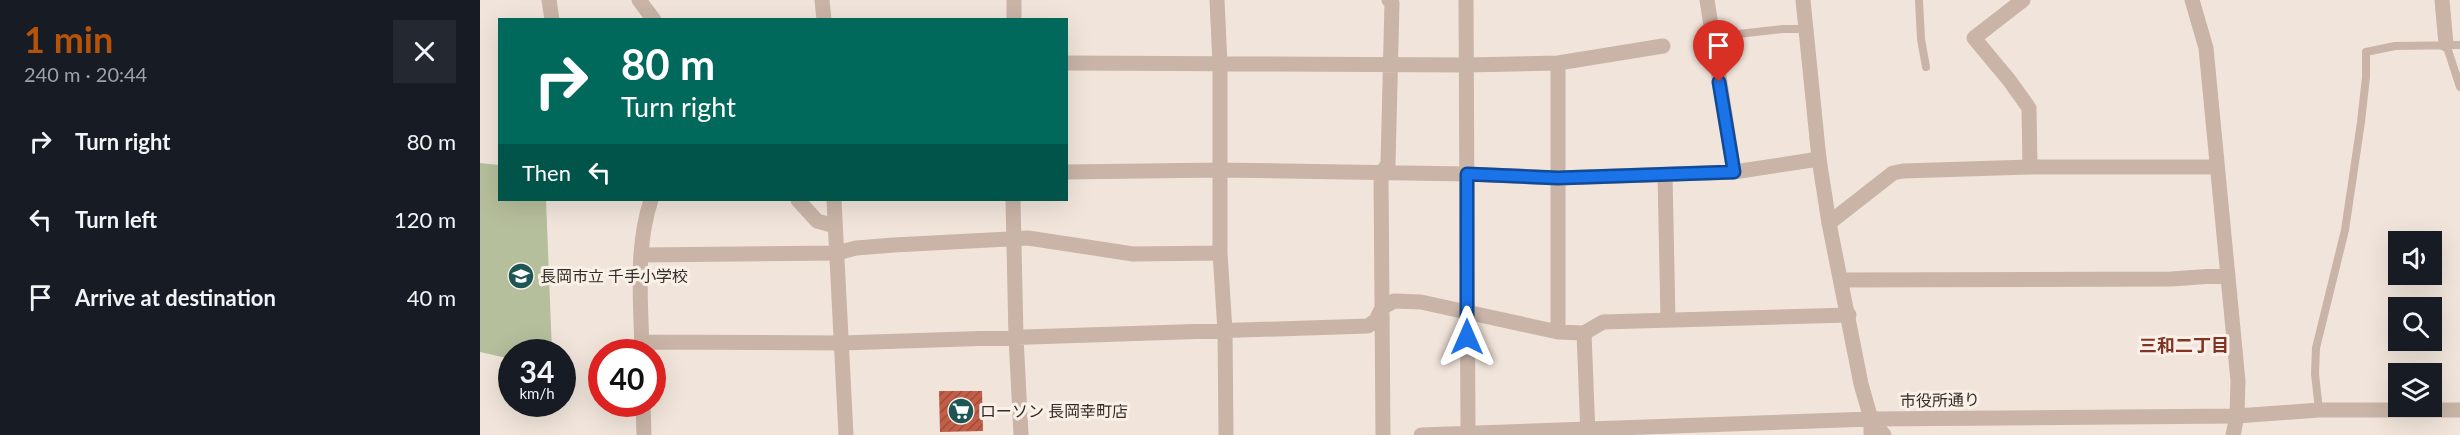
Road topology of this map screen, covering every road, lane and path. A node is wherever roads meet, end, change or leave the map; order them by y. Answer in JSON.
{"nodes":[{"id":1,"x":549,"y":0,"type":"edge"},
{"id":2,"x":822,"y":0,"type":"edge"},
{"id":3,"x":1014,"y":0,"type":"edge"},
{"id":4,"x":1217,"y":0,"type":"edge"},
{"id":5,"x":1389,"y":0,"type":"edge"},
{"id":6,"x":1466,"y":0,"type":"edge"},
{"id":7,"x":1707,"y":0,"type":"edge"},
{"id":8,"x":1803,"y":0,"type":"edge"},
{"id":9,"x":1919,"y":0,"type":"edge"},
{"id":10,"x":2023,"y":0,"type":"edge"},
{"id":11,"x":2192,"y":0,"type":"edge"},
{"id":12,"x":2442,"y":0,"type":"edge"},
{"id":13,"x":552,"y":18,"type":"edge"},
{"id":14,"x":824,"y":18,"type":"edge"},
{"id":15,"x":1014,"y":18,"type":"edge"},
{"id":16,"x":1805,"y":29,"type":"junction"},
{"id":17,"x":1712,"y":37,"type":"junction"},
{"id":18,"x":2453,"y":44,"type":"edge"},
{"id":19,"x":1663,"y":46,"type":"dead end"},
{"id":20,"x":1068,"y":63,"type":"edge"},
{"id":21,"x":1391,"y":63,"type":"junction"},
{"id":22,"x":1558,"y":63,"type":"junction"},
{"id":23,"x":1220,"y":64,"type":"junction"},
{"id":24,"x":1466,"y":65,"type":"junction"},
{"id":25,"x":1926,"y":67,"type":"dead end"},
{"id":26,"x":2460,"y":87,"type":"edge"},
{"id":27,"x":1819,"y":159,"type":"junction"},
{"id":28,"x":2030,"y":167,"type":"junction"},
{"id":29,"x":2217,"y":167,"type":"junction"},
{"id":30,"x":1221,"y":170,"type":"junction"},
{"id":31,"x":1068,"y":172,"type":"edge"},
{"id":32,"x":1734,"y":172,"type":"junction"},
{"id":33,"x":1381,"y":174,"type":"junction"},
{"id":34,"x":1467,"y":174,"type":"junction"},
{"id":35,"x":1665,"y":175,"type":"junction"},
{"id":36,"x":1558,"y":178,"type":"junction"},
{"id":37,"x":651,"y":201,"type":"edge"},
{"id":38,"x":799,"y":201,"type":"edge"},
{"id":39,"x":834,"y":201,"type":"edge"},
{"id":40,"x":1013,"y":201,"type":"edge"},
{"id":41,"x":1829,"y":223,"type":"junction"},
{"id":42,"x":835,"y":226,"type":"junction"},
{"id":43,"x":1013,"y":239,"type":"junction"},
{"id":44,"x":837,"y":253,"type":"junction"},
{"id":45,"x":1220,"y":253,"type":"junction"},
{"id":46,"x":641,"y":255,"type":"junction"},
{"id":47,"x":2228,"y":274,"type":"junction"},
{"id":48,"x":1842,"y":280,"type":"junction"},
{"id":49,"x":1382,"y":308,"type":"junction"},
{"id":50,"x":1467,"y":313,"type":"junction"},
{"id":51,"x":1849,"y":315,"type":"junction"},
{"id":52,"x":1668,"y":319,"type":"junction"},
{"id":53,"x":1225,"y":331,"type":"junction"},
{"id":54,"x":1558,"y":332,"type":"junction"},
{"id":55,"x":1584,"y":333,"type":"junction"},
{"id":56,"x":1016,"y":337,"type":"junction"},
{"id":57,"x":642,"y":339,"type":"edge"},
{"id":58,"x":842,"y":343,"type":"junction"},
{"id":59,"x":666,"y":347,"type":"edge"},
{"id":60,"x":2319,"y":410,"type":"junction"},
{"id":61,"x":2460,"y":410,"type":"edge"},
{"id":62,"x":2237,"y":416,"type":"junction"},
{"id":63,"x":643,"y":417,"type":"edge"},
{"id":64,"x":1871,"y":419,"type":"junction"},
{"id":65,"x":1588,"y":432,"type":"edge"},
{"id":66,"x":1468,"y":433,"type":"junction"},
{"id":67,"x":644,"y":435,"type":"edge"},
{"id":68,"x":846,"y":435,"type":"edge"},
{"id":69,"x":1021,"y":435,"type":"edge"},
{"id":70,"x":1226,"y":435,"type":"edge"},
{"id":71,"x":1383,"y":435,"type":"edge"},
{"id":72,"x":1420,"y":435,"type":"edge"},
{"id":73,"x":1871,"y":435,"type":"edge"},
{"id":74,"x":1884,"y":435,"type":"edge"},
{"id":75,"x":2233,"y":435,"type":"edge"}],
"edges":[{"from":1,"to":13,"type":"street"},
{"from":2,"to":14,"type":"street"},
{"from":3,"to":15,"type":"street"},
{"from":4,"to":23,"type":"street"},
{"from":5,"to":21,"type":"street"},
{"from":6,"to":24,"type":"street"},
{"from":7,"to":17,"type":"street"},
{"from":8,"to":16,"type":"street"},
{"from":9,"to":25,"type":"lane"},
{"from":10,"to":28,"type":"street"},
{"from":11,"to":29,"type":"street"},
{"from":12,"to":18,"type":"street"},
{"from":16,"to":17,"type":"lane"},
{"from":16,"to":27,"type":"street"},
{"from":17,"to":32,"type":"street"},
{"from":18,"to":26,"type":"lane"},
{"from":18,"to":60,"type":"lane"},
{"from":19,"to":22,"type":"street"},
{"from":20,"to":23,"type":"street"},
{"from":21,"to":23,"type":"street"},
{"from":21,"to":24,"type":"street"},
{"from":21,"to":33,"type":"street"},
{"from":22,"to":24,"type":"street"},
{"from":22,"to":36,"type":"street"},
{"from":23,"to":30,"type":"street"},
{"from":24,"to":34,"type":"street"},
{"from":27,"to":32,"type":"street"},
{"from":27,"to":41,"type":"street"},
{"from":28,"to":29,"type":"street"},
{"from":28,"to":41,"type":"street"},
{"from":29,"to":47,"type":"street"},
{"from":30,"to":31,"type":"street"},
{"from":30,"to":33,"type":"street"},
{"from":30,"to":45,"type":"street"},
{"from":32,"to":35,"type":"street"},
{"from":33,"to":34,"type":"street"},
{"from":33,"to":49,"type":"street"},
{"from":34,"to":36,"type":"street"},
{"from":34,"to":50,"type":"street"},
{"from":35,"to":36,"type":"street"},
{"from":35,"to":52,"type":"street"},
{"from":36,"to":54,"type":"street"},
{"from":37,"to":46,"type":"street"},
{"from":38,"to":42,"type":"street"},
{"from":39,"to":42,"type":"street"},
{"from":40,"to":43,"type":"street"},
{"from":41,"to":48,"type":"street"},
{"from":42,"to":44,"type":"street"},
{"from":43,"to":44,"type":"street"},
{"from":43,"to":45,"type":"street"},
{"from":43,"to":56,"type":"street"},
{"from":44,"to":46,"type":"street"},
{"from":44,"to":58,"type":"street"},
{"from":45,"to":53,"type":"street"},
{"from":46,"to":57,"type":"street"},
{"from":47,"to":48,"type":"street"},
{"from":47,"to":62,"type":"street"},
{"from":48,"to":51,"type":"street"},
{"from":49,"to":50,"type":"street"},
{"from":49,"to":53,"type":"street"},
{"from":49,"to":71,"type":"street"},
{"from":50,"to":54,"type":"street"},
{"from":50,"to":66,"type":"street"},
{"from":51,"to":52,"type":"street"},
{"from":51,"to":64,"type":"street"},
{"from":52,"to":55,"type":"street"},
{"from":53,"to":56,"type":"street"},
{"from":53,"to":70,"type":"street"},
{"from":54,"to":55,"type":"street"},
{"from":55,"to":65,"type":"street"},
{"from":56,"to":58,"type":"street"},
{"from":56,"to":69,"type":"street"},
{"from":58,"to":59,"type":"street"},
{"from":58,"to":68,"type":"street"},
{"from":60,"to":61,"type":"street","name":"市役所通り"},
{"from":60,"to":62,"type":"street","name":"市役所通り"},
{"from":62,"to":64,"type":"street","name":"市役所通り"},
{"from":62,"to":75,"type":"street"},
{"from":63,"to":67,"type":"street"},
{"from":64,"to":65,"type":"street","name":"市役所通り"},
{"from":64,"to":73,"type":"street"},
{"from":64,"to":74,"type":"street"},
{"from":65,"to":66,"type":"street","name":"市役所通り"},
{"from":66,"to":72,"type":"street","name":"市役所通り"}]}
